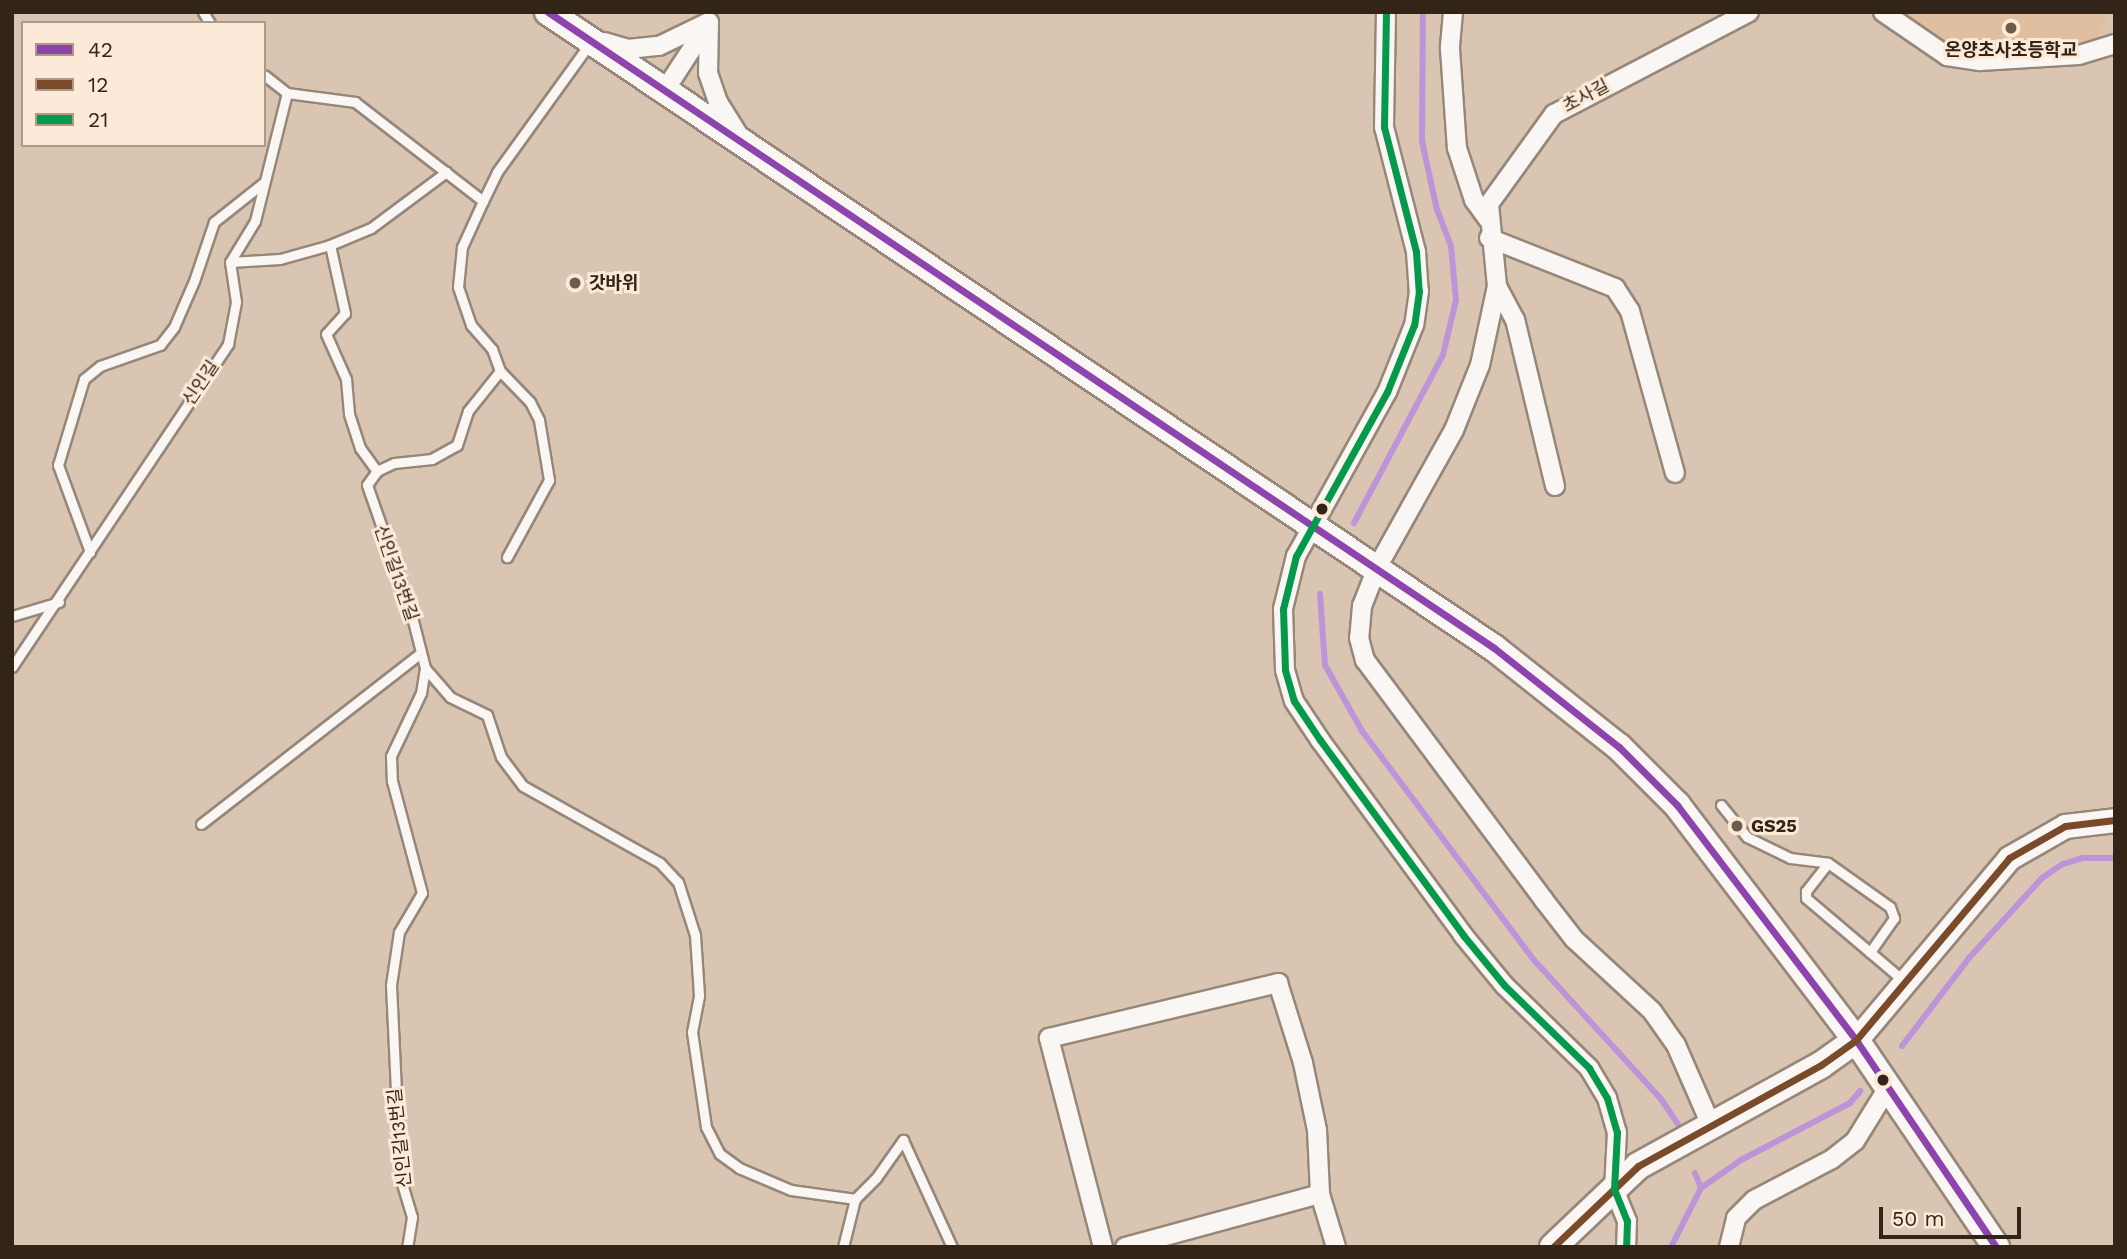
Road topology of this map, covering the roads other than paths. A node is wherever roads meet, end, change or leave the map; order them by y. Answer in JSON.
{"nodes":[{"id":1,"x":548,"y":12,"type":"edge"},
{"id":2,"x":1387,"y":12,"type":"edge"},
{"id":3,"x":1453,"y":12,"type":"edge"},
{"id":4,"x":1749,"y":12,"type":"edge"},
{"id":5,"x":1883,"y":12,"type":"edge"},
{"id":6,"x":712,"y":17,"type":"edge"},
{"id":7,"x":588,"y":39,"type":"junction"},
{"id":8,"x":2115,"y":44,"type":"edge"},
{"id":9,"x":266,"y":77,"type":"edge"},
{"id":10,"x":665,"y":89,"type":"junction"},
{"id":11,"x":287,"y":93,"type":"junction"},
{"id":12,"x":743,"y":142,"type":"junction"},
{"id":13,"x":446,"y":172,"type":"junction"},
{"id":14,"x":262,"y":184,"type":"junction"},
{"id":15,"x":483,"y":201,"type":"junction"},
{"id":16,"x":1488,"y":219,"type":"junction"},
{"id":17,"x":1489,"y":238,"type":"junction"},
{"id":18,"x":330,"y":246,"type":"junction"},
{"id":19,"x":230,"y":262,"type":"junction"},
{"id":20,"x":1497,"y":286,"type":"junction"},
{"id":21,"x":500,"y":371,"type":"junction"},
{"id":22,"x":377,"y":471,"type":"junction"},
{"id":23,"x":1675,"y":473,"type":"dead end"},
{"id":24,"x":1555,"y":486,"type":"dead end"},
{"id":25,"x":1314,"y":525,"type":"junction"},
{"id":26,"x":90,"y":552,"type":"junction"},
{"id":27,"x":507,"y":557,"type":"dead end"},
{"id":28,"x":1377,"y":568,"type":"junction"},
{"id":29,"x":59,"y":602,"type":"junction"},
{"id":30,"x":12,"y":616,"type":"edge"},
{"id":31,"x":421,"y":653,"type":"junction"},
{"id":32,"x":12,"y":667,"type":"edge"},
{"id":33,"x":425,"y":668,"type":"junction"},
{"id":34,"x":1721,"y":805,"type":"dead end"},
{"id":35,"x":2115,"y":820,"type":"edge"},
{"id":36,"x":201,"y":824,"type":"dead end"},
{"id":37,"x":1828,"y":863,"type":"junction"},
{"id":38,"x":1870,"y":952,"type":"junction"},
{"id":39,"x":1904,"y":981,"type":"junction"},
{"id":40,"x":1856,"y":1040,"type":"junction"},
{"id":41,"x":1889,"y":1086,"type":"junction"},
{"id":42,"x":1710,"y":1123,"type":"junction"},
{"id":43,"x":1614,"y":1189,"type":"junction"},
{"id":44,"x":1320,"y":1194,"type":"junction"},
{"id":45,"x":855,"y":1199,"type":"junction"},
{"id":46,"x":407,"y":1247,"type":"edge"},
{"id":47,"x":843,"y":1247,"type":"edge"},
{"id":48,"x":952,"y":1247,"type":"edge"},
{"id":49,"x":1103,"y":1247,"type":"edge"},
{"id":50,"x":1125,"y":1247,"type":"edge"},
{"id":51,"x":1336,"y":1247,"type":"edge"},
{"id":52,"x":1553,"y":1247,"type":"edge"},
{"id":53,"x":1626,"y":1247,"type":"edge"},
{"id":54,"x":1729,"y":1247,"type":"edge"},
{"id":55,"x":1996,"y":1247,"type":"edge"}],
"edges":[{"from":1,"to":7,"type":"main road"},
{"from":2,"to":25,"type":"street"},
{"from":3,"to":16,"type":"street"},
{"from":4,"to":16,"type":"street","name":"초사길"},
{"from":5,"to":8,"type":"street"},
{"from":6,"to":7,"type":"street"},
{"from":6,"to":10,"type":"street"},
{"from":6,"to":12,"type":"street"},
{"from":7,"to":10,"type":"main road"},
{"from":7,"to":15,"type":"lane"},
{"from":9,"to":11,"type":"lane"},
{"from":10,"to":12,"type":"main road"},
{"from":11,"to":13,"type":"lane"},
{"from":11,"to":14,"type":"lane"},
{"from":12,"to":25,"type":"main road"},
{"from":13,"to":15,"type":"lane"},
{"from":13,"to":18,"type":"lane"},
{"from":14,"to":19,"type":"lane"},
{"from":14,"to":26,"type":"lane"},
{"from":15,"to":21,"type":"lane"},
{"from":16,"to":17,"type":"street","name":"초사길"},
{"from":17,"to":20,"type":"street","name":"초사길"},
{"from":17,"to":23,"type":"street"},
{"from":18,"to":19,"type":"lane"},
{"from":18,"to":22,"type":"lane"},
{"from":19,"to":26,"type":"lane","name":"신인길"},
{"from":20,"to":24,"type":"street"},
{"from":20,"to":28,"type":"street"},
{"from":21,"to":22,"type":"lane"},
{"from":21,"to":27,"type":"lane"},
{"from":22,"to":31,"type":"lane","name":"신인길13번길"},
{"from":25,"to":28,"type":"main road"},
{"from":25,"to":43,"type":"street"},
{"from":26,"to":29,"type":"lane","name":"신인길"},
{"from":28,"to":40,"type":"main road"},
{"from":28,"to":42,"type":"street"},
{"from":29,"to":30,"type":"lane"},
{"from":29,"to":32,"type":"lane","name":"신인길"},
{"from":31,"to":33,"type":"lane","name":"신인길13번길"},
{"from":31,"to":36,"type":"lane"},
{"from":33,"to":45,"type":"lane"},
{"from":33,"to":46,"type":"lane","name":"신인길13번길"},
{"from":34,"to":37,"type":"lane"},
{"from":35,"to":39,"type":"street"},
{"from":37,"to":38,"type":"lane"},
{"from":37,"to":38,"type":"lane"},
{"from":38,"to":39,"type":"lane"},
{"from":39,"to":40,"type":"street"},
{"from":40,"to":41,"type":"main road"},
{"from":40,"to":42,"type":"main road"},
{"from":41,"to":54,"type":"street"},
{"from":41,"to":55,"type":"main road"},
{"from":42,"to":43,"type":"main road"},
{"from":43,"to":52,"type":"main road"},
{"from":43,"to":53,"type":"street"},
{"from":44,"to":49,"type":"street"},
{"from":44,"to":50,"type":"street"},
{"from":44,"to":51,"type":"street"},
{"from":45,"to":47,"type":"lane"},
{"from":45,"to":48,"type":"lane"}]}
